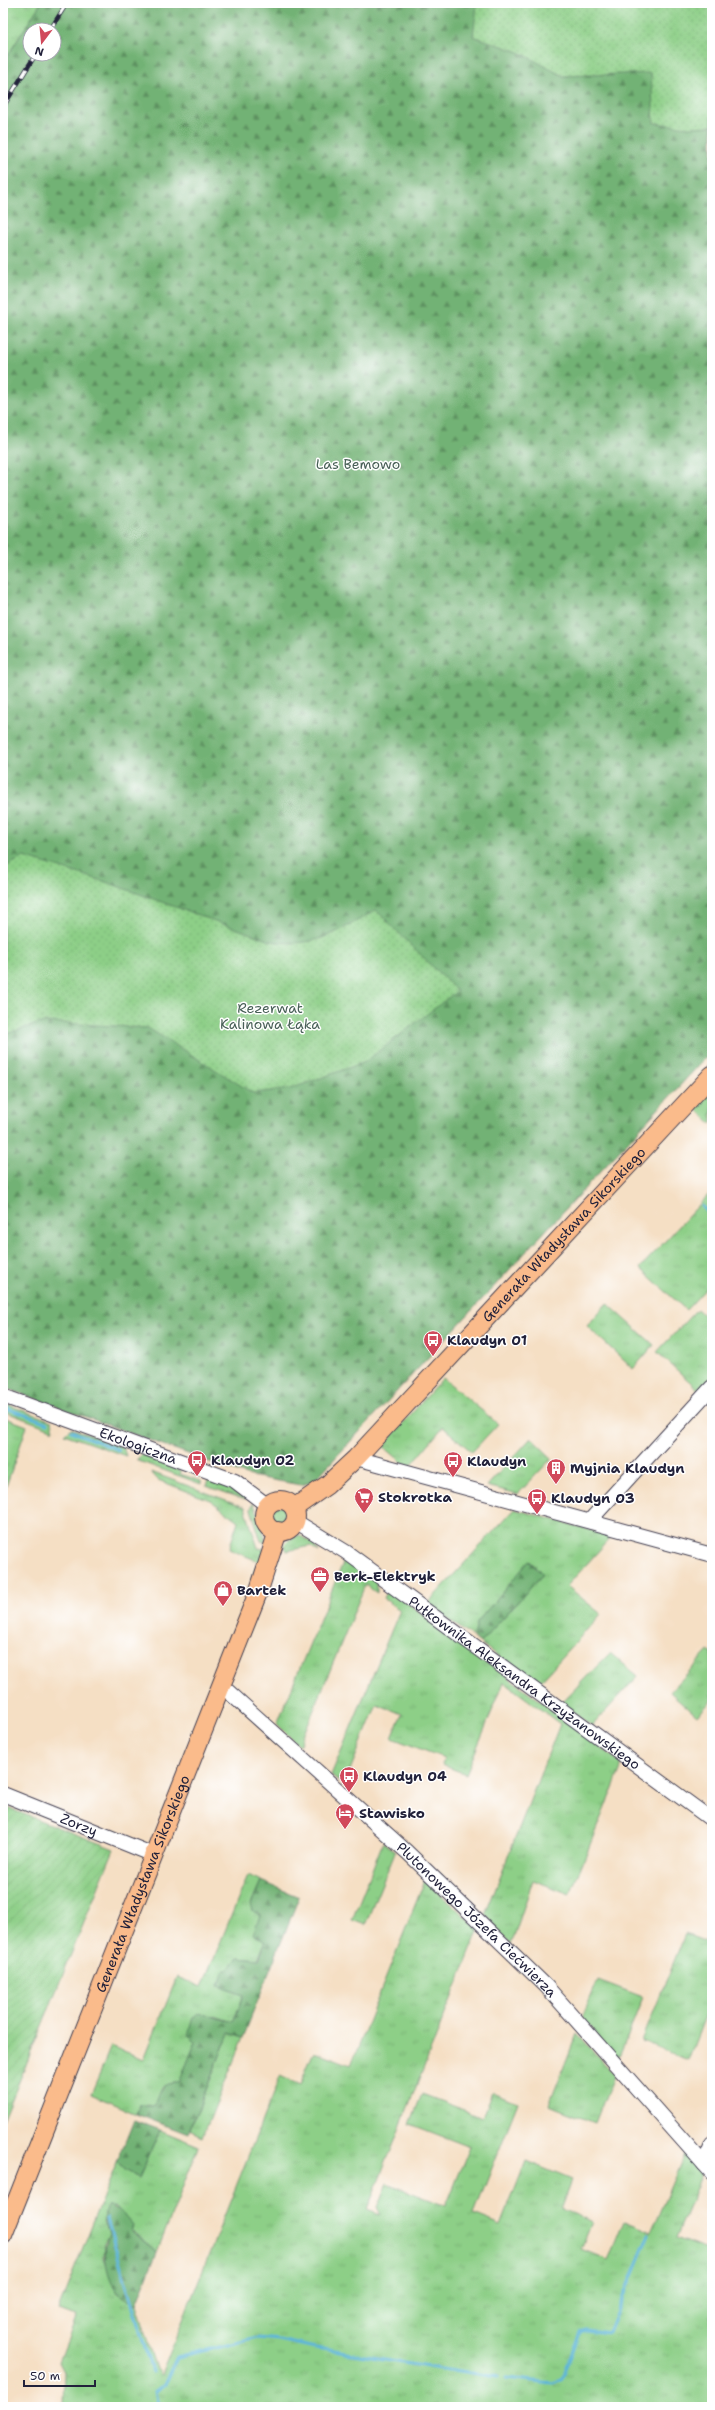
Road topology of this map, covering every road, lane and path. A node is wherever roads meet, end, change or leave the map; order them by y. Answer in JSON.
{"nodes":[{"id":1,"x":712,"y":1075,"type":"edge"},
{"id":2,"x":712,"y":1387,"type":"edge"},
{"id":3,"x":3,"y":1396,"type":"edge"},
{"id":4,"x":356,"y":1458,"type":"junction"},
{"id":5,"x":268,"y":1506,"type":"junction"},
{"id":6,"x":295,"y":1515,"type":"junction"},
{"id":7,"x":592,"y":1522,"type":"junction"},
{"id":8,"x":278,"y":1531,"type":"junction"},
{"id":9,"x":712,"y":1555,"type":"edge"},
{"id":10,"x":221,"y":1685,"type":"junction"},
{"id":11,"x":3,"y":1794,"type":"edge"},
{"id":12,"x":712,"y":1820,"type":"edge"},
{"id":13,"x":154,"y":1855,"type":"junction"},
{"id":14,"x":712,"y":2144,"type":"edge"},
{"id":15,"x":708,"y":2168,"type":"edge"},
{"id":16,"x":3,"y":2235,"type":"edge"}],
"edges":[{"from":1,"to":4,"type":"main road","name":"Generała Władysława Sikorskiego"},
{"from":2,"to":7,"type":"street"},
{"from":3,"to":5,"type":"street","name":"Ekologiczna"},
{"from":4,"to":6,"type":"main road","name":"Generała Władysława Sikorskiego"},
{"from":4,"to":7,"type":"street"},
{"from":5,"to":6,"type":"main road"},
{"from":5,"to":8,"type":"main road"},
{"from":6,"to":8,"type":"main road"},
{"from":6,"to":12,"type":"street","name":"Pułkownika Aleksandra Krzyżanowskiego"},
{"from":7,"to":9,"type":"street"},
{"from":8,"to":10,"type":"main road","name":"Generała Władysława Sikorskiego"},
{"from":10,"to":13,"type":"main road","name":"Generała Władysława Sikorskiego"},
{"from":10,"to":15,"type":"street","name":"Plutonowego Józefa Ciećwierza"},
{"from":11,"to":13,"type":"street","name":"Zorzy"},
{"from":13,"to":16,"type":"main road","name":"Generała Władysława Sikorskiego"},
{"from":14,"to":15,"type":"street"}]}
